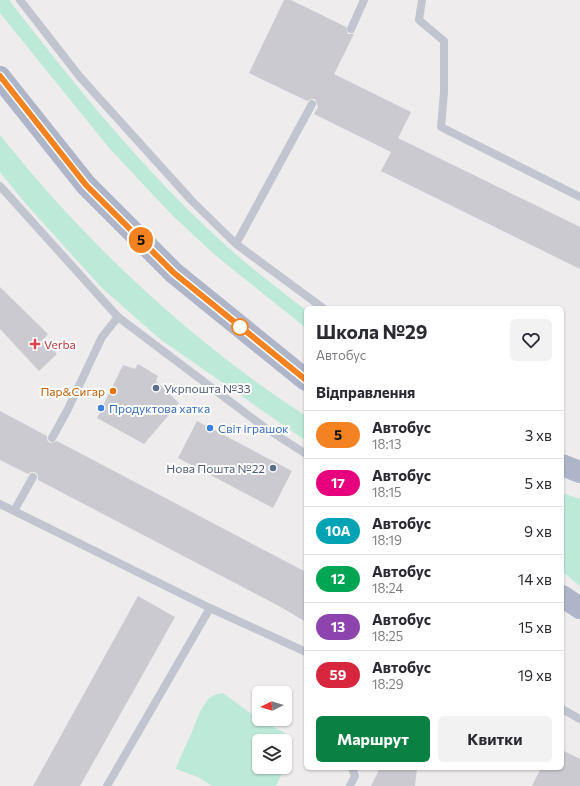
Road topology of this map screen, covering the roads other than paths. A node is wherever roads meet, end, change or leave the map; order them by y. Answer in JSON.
{"nodes":[{"id":1,"x":20,"y":0,"type":"edge"},
{"id":2,"x":364,"y":0,"type":"edge"},
{"id":3,"x":422,"y":0,"type":"edge"},
{"id":4,"x":351,"y":29,"type":"dead end"},
{"id":5,"x":0,"y":76,"type":"edge"},
{"id":6,"x":312,"y":104,"type":"dead end"},
{"id":7,"x":0,"y":186,"type":"edge"},
{"id":8,"x":580,"y":197,"type":"edge"},
{"id":9,"x":236,"y":244,"type":"junction"},
{"id":10,"x":320,"y":306,"type":"edge"},
{"id":11,"x":118,"y":317,"type":"junction"},
{"id":12,"x":303,"y":376,"type":"edge"},
{"id":13,"x":52,"y":438,"type":"dead end"},
{"id":14,"x":304,"y":453,"type":"edge"},
{"id":15,"x":564,"y":467,"type":"edge"},
{"id":16,"x":580,"y":472,"type":"edge"},
{"id":17,"x":33,"y":477,"type":"dead end"},
{"id":18,"x":0,"y":504,"type":"edge"},
{"id":19,"x":14,"y":511,"type":"junction"},
{"id":20,"x":564,"y":597,"type":"edge"},
{"id":21,"x":210,"y":608,"type":"junction"},
{"id":22,"x":580,"y":608,"type":"edge"},
{"id":23,"x":304,"y":651,"type":"edge"},
{"id":24,"x":564,"y":710,"type":"edge"},
{"id":25,"x":580,"y":719,"type":"edge"},
{"id":26,"x":353,"y":770,"type":"edge"},
{"id":27,"x":106,"y":786,"type":"edge"},
{"id":28,"x":350,"y":786,"type":"edge"}],
"edges":[{"from":1,"to":9,"type":"lane"},
{"from":2,"to":4,"type":"lane"},
{"from":3,"to":8,"type":"lane"},
{"from":5,"to":12,"type":"main road"},
{"from":6,"to":9,"type":"lane"},
{"from":7,"to":11,"type":"lane"},
{"from":9,"to":10,"type":"lane"},
{"from":11,"to":13,"type":"lane"},
{"from":11,"to":14,"type":"lane"},
{"from":15,"to":16,"type":"main road"},
{"from":17,"to":19,"type":"lane"},
{"from":18,"to":19,"type":"lane"},
{"from":19,"to":21,"type":"lane"},
{"from":20,"to":22,"type":"main road"},
{"from":21,"to":23,"type":"lane"},
{"from":21,"to":27,"type":"lane"},
{"from":24,"to":25,"type":"lane"},
{"from":26,"to":28,"type":"lane"}]}
